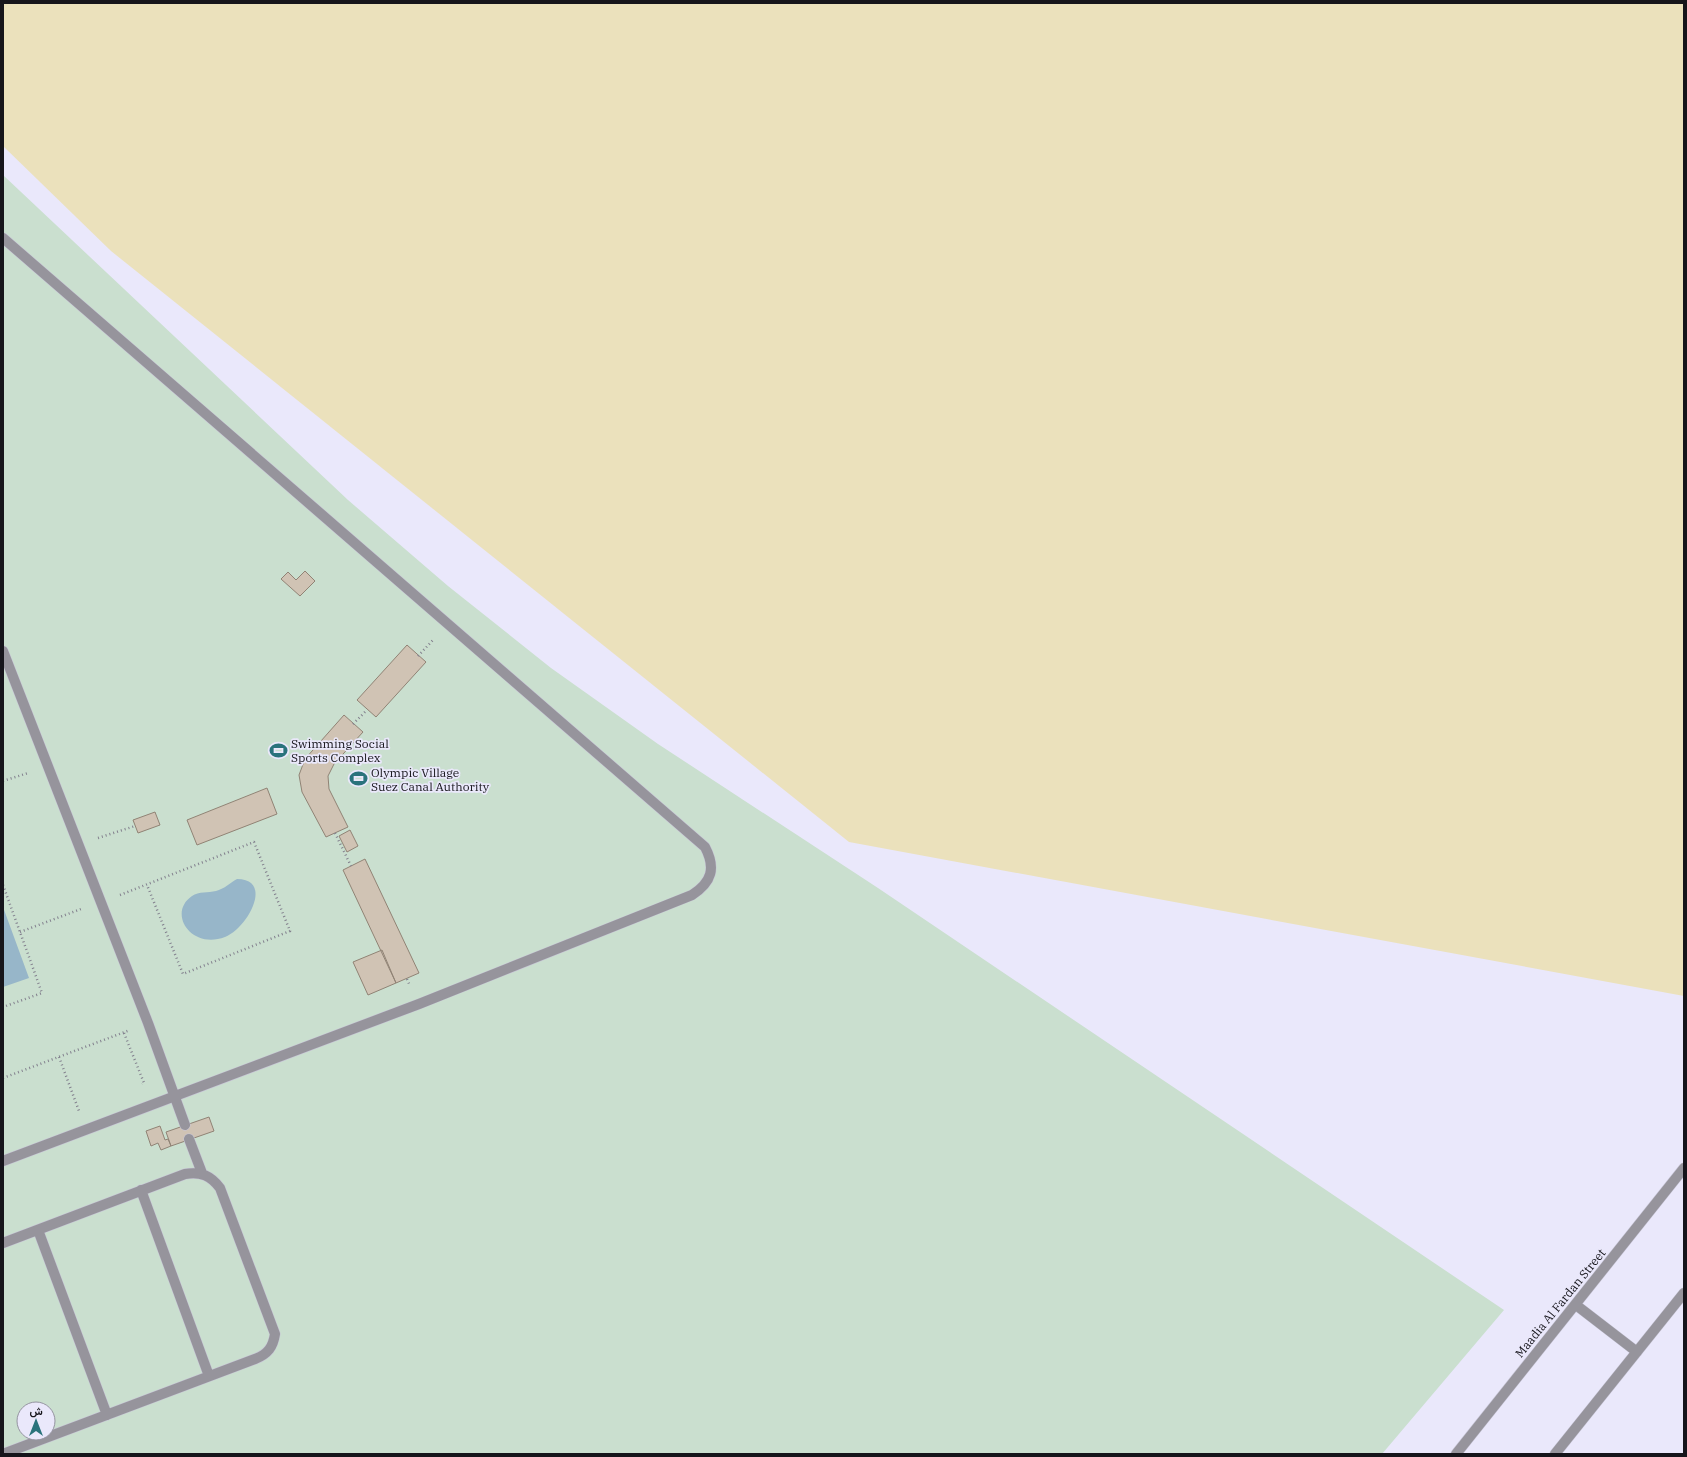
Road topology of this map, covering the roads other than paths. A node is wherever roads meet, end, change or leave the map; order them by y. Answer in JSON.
{"nodes":[{"id":1,"x":3,"y":238,"type":"edge"},
{"id":2,"x":3,"y":651,"type":"edge"},
{"id":3,"x":174,"y":1096,"type":"junction"},
{"id":4,"x":185,"y":1125,"type":"dead end"},
{"id":5,"x":189,"y":1139,"type":"dead end"},
{"id":6,"x":3,"y":1161,"type":"edge"},
{"id":7,"x":1684,"y":1168,"type":"edge"},
{"id":8,"x":202,"y":1173,"type":"junction"},
{"id":9,"x":140,"y":1190,"type":"junction"},
{"id":10,"x":38,"y":1230,"type":"junction"},
{"id":11,"x":3,"y":1243,"type":"edge"},
{"id":12,"x":1684,"y":1293,"type":"edge"},
{"id":13,"x":1576,"y":1305,"type":"junction"},
{"id":14,"x":1638,"y":1352,"type":"junction"},
{"id":15,"x":210,"y":1376,"type":"junction"},
{"id":16,"x":107,"y":1415,"type":"junction"},
{"id":17,"x":3,"y":1454,"type":"edge"},
{"id":18,"x":1456,"y":1454,"type":"edge"},
{"id":19,"x":1555,"y":1454,"type":"edge"}],
"edges":[{"from":1,"to":3,"type":"street"},
{"from":2,"to":3,"type":"street"},
{"from":3,"to":4,"type":"street"},
{"from":3,"to":6,"type":"street"},
{"from":5,"to":8,"type":"street"},
{"from":7,"to":13,"type":"street","name":"Maadia Al Fardan Street"},
{"from":8,"to":9,"type":"street"},
{"from":8,"to":15,"type":"street"},
{"from":9,"to":10,"type":"street"},
{"from":9,"to":15,"type":"street"},
{"from":10,"to":11,"type":"street"},
{"from":10,"to":16,"type":"street"},
{"from":12,"to":14,"type":"street"},
{"from":13,"to":14,"type":"street"},
{"from":13,"to":18,"type":"street","name":"Maadia Al Fardan Street"},
{"from":14,"to":19,"type":"street"},
{"from":15,"to":16,"type":"street"},
{"from":16,"to":17,"type":"street"}]}
